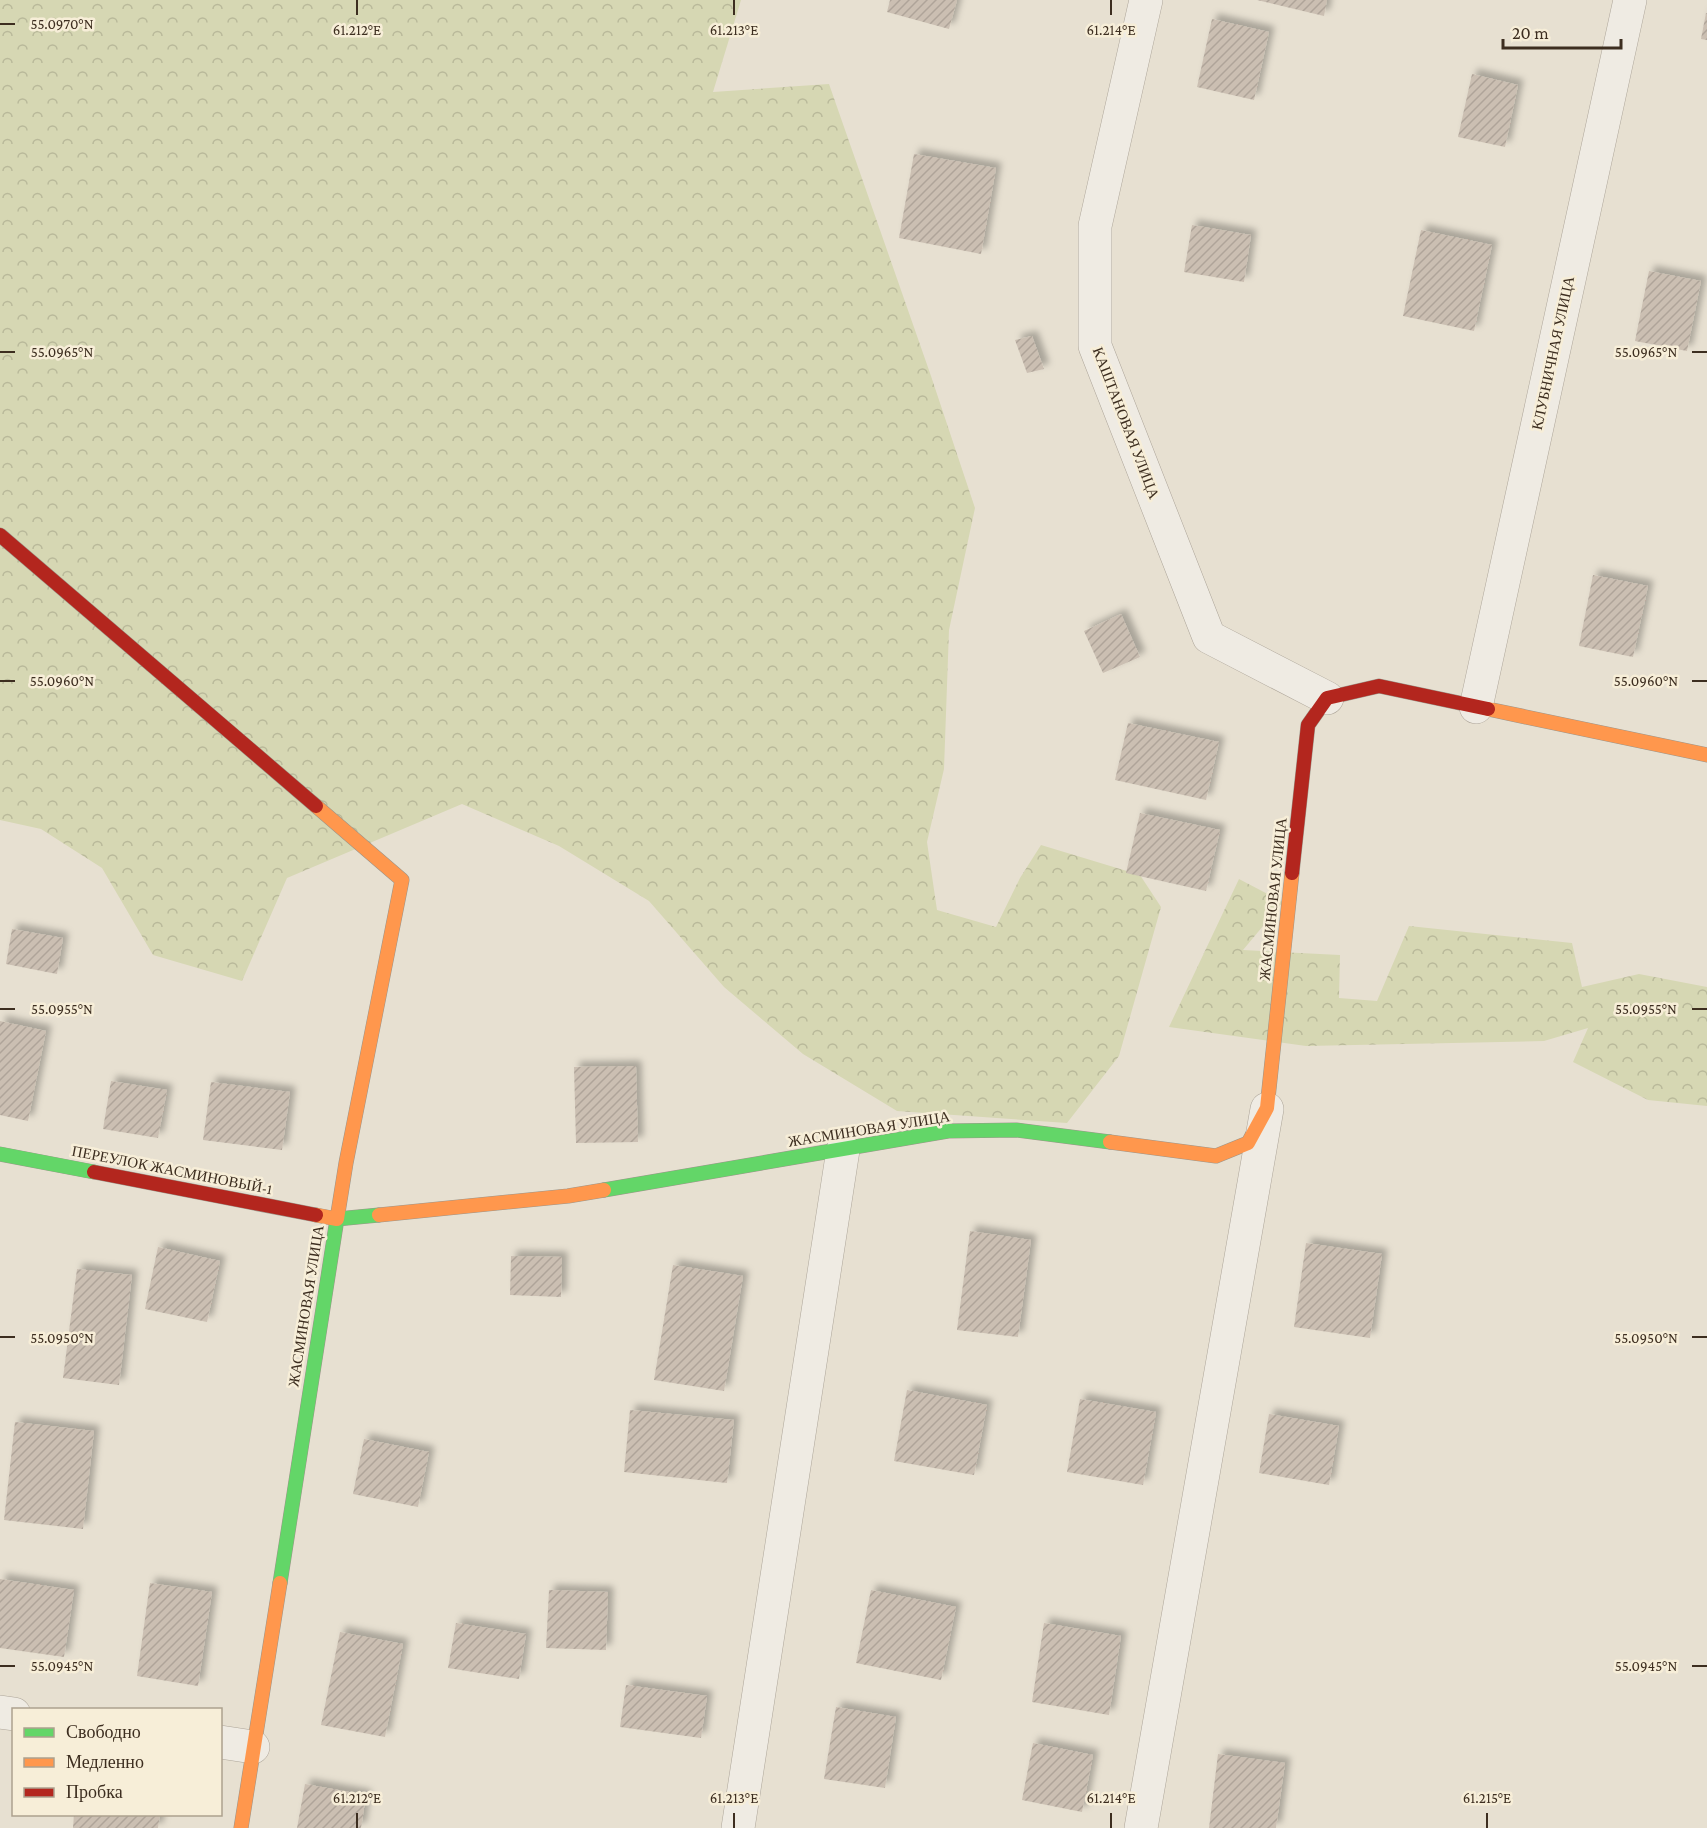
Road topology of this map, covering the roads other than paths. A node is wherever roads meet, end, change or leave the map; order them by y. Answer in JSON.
{"nodes":[{"id":1,"x":1146,"y":0,"type":"edge"},
{"id":2,"x":1630,"y":0,"type":"edge"},
{"id":3,"x":0,"y":535,"type":"edge"},
{"id":4,"x":1327,"y":698,"type":"junction"},
{"id":5,"x":1476,"y":707,"type":"junction"},
{"id":6,"x":1707,"y":755,"type":"edge"},
{"id":7,"x":1268,"y":1108,"type":"junction"},
{"id":8,"x":843,"y":1150,"type":"junction"},
{"id":9,"x":0,"y":1154,"type":"edge"},
{"id":10,"x":337,"y":1219,"type":"junction"},
{"id":11,"x":222,"y":1742,"type":"edge"},
{"id":12,"x":253,"y":1747,"type":"junction"},
{"id":13,"x":241,"y":1828,"type":"edge"},
{"id":14,"x":738,"y":1828,"type":"edge"},
{"id":15,"x":1141,"y":1828,"type":"edge"}],
"edges":[{"from":1,"to":4,"type":"street","name":"КАШТАНОВАЯ УЛИЦА"},
{"from":2,"to":5,"type":"street","name":"КЛУБНИЧНАЯ УЛИЦА"},
{"from":3,"to":10,"type":"street"},
{"from":4,"to":5,"type":"street"},
{"from":4,"to":7,"type":"street","name":"ЖАСМИНОВАЯ УЛИЦА"},
{"from":5,"to":6,"type":"street"},
{"from":7,"to":8,"type":"street","name":"ЖАСМИНОВАЯ УЛИЦА"},
{"from":7,"to":15,"type":"street"},
{"from":8,"to":10,"type":"street","name":"ЖАСМИНОВАЯ УЛИЦА"},
{"from":8,"to":14,"type":"street"},
{"from":9,"to":10,"type":"street","name":"ПЕРЕУЛОК ЖАСМИНОВЫЙ-1"},
{"from":10,"to":12,"type":"street","name":"ЖАСМИНОВАЯ УЛИЦА"},
{"from":11,"to":12,"type":"street"},
{"from":12,"to":13,"type":"street","name":"ЖАСМИНОВАЯ УЛИЦА"}]}
